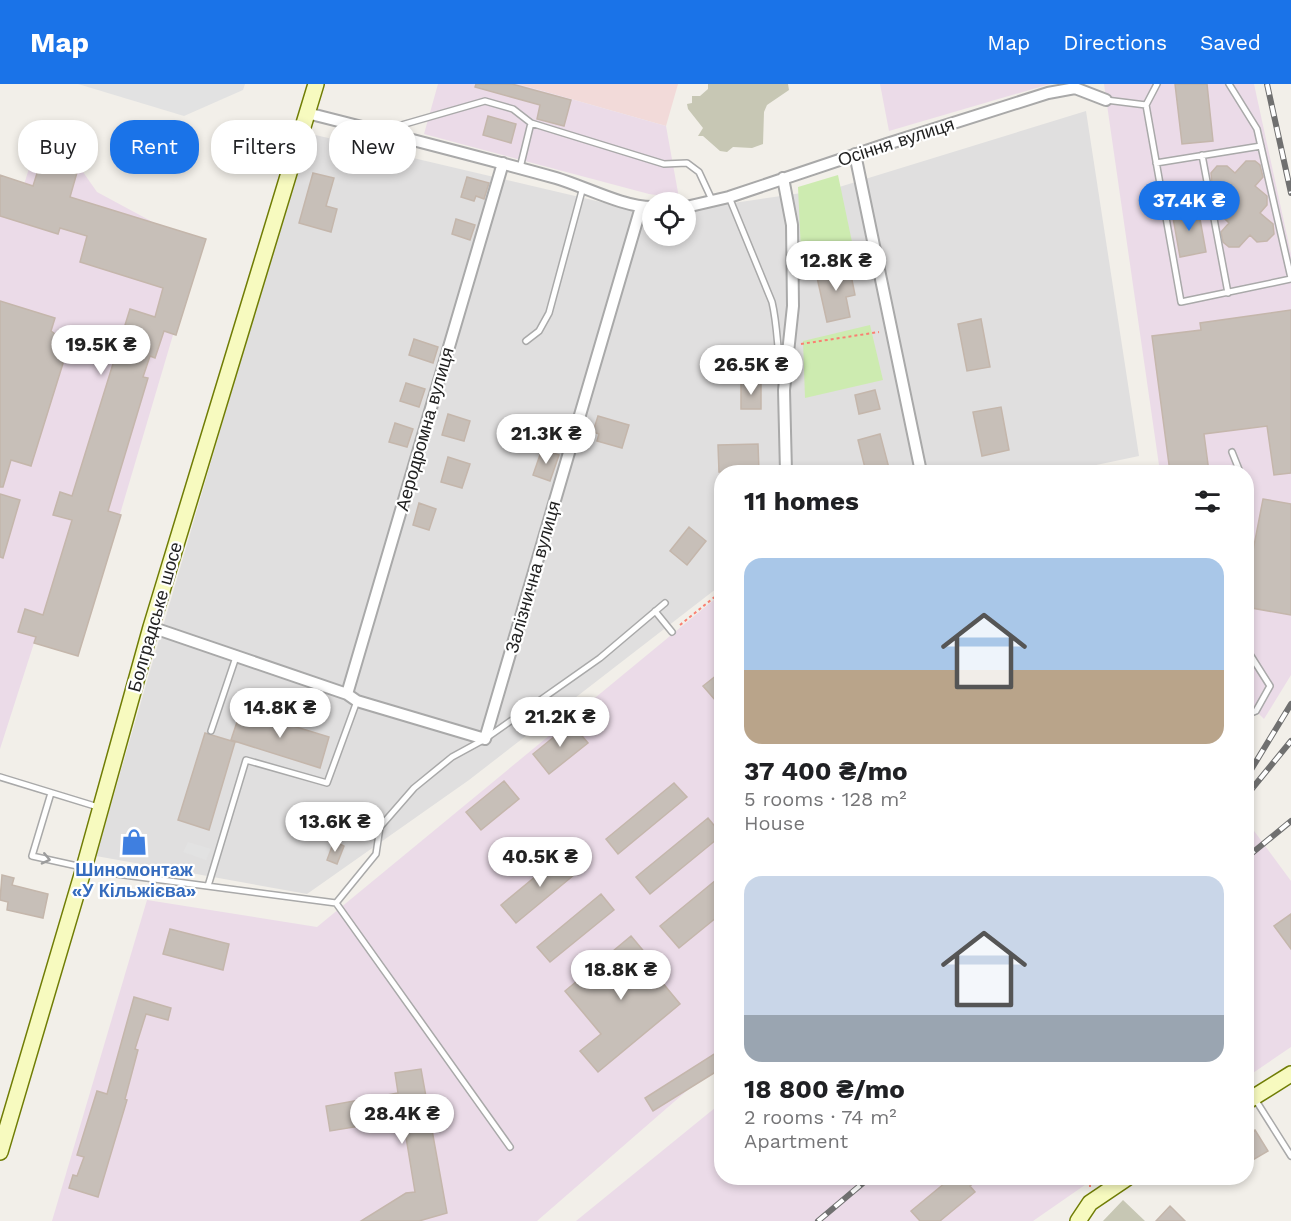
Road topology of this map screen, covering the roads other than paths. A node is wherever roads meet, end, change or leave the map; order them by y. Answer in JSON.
{"nodes":[{"id":1,"x":316,"y":84,"type":"edge"},
{"id":2,"x":1157,"y":84,"type":"edge"},
{"id":3,"x":1229,"y":84,"type":"edge"},
{"id":4,"x":1048,"y":89,"type":"edge"},
{"id":5,"x":1106,"y":100,"type":"joint"},
{"id":6,"x":1146,"y":105,"type":"junction"},
{"id":7,"x":307,"y":113,"type":"junction"},
{"id":8,"x":334,"y":120,"type":"edge"},
{"id":9,"x":416,"y":121,"type":"edge"},
{"id":10,"x":531,"y":123,"type":"junction"},
{"id":11,"x":416,"y":141,"type":"edge"},
{"id":12,"x":1261,"y":146,"type":"junction"},
{"id":13,"x":855,"y":154,"type":"junction"},
{"id":14,"x":1202,"y":155,"type":"junction"},
{"id":15,"x":502,"y":163,"type":"junction"},
{"id":16,"x":1156,"y":163,"type":"junction"},
{"id":17,"x":520,"y":168,"type":"junction"},
{"id":18,"x":783,"y":178,"type":"junction"},
{"id":19,"x":583,"y":186,"type":"junction"},
{"id":20,"x":729,"y":197,"type":"junction"},
{"id":21,"x":713,"y":202,"type":"junction"},
{"id":22,"x":642,"y":205,"type":"edge"},
{"id":23,"x":696,"y":205,"type":"edge"},
{"id":24,"x":642,"y":223,"type":"edge"},
{"id":25,"x":1291,"y":279,"type":"edge"},
{"id":26,"x":1228,"y":293,"type":"junction"},
{"id":27,"x":526,"y":341,"type":"dead end"},
{"id":28,"x":784,"y":390,"type":"junction"},
{"id":29,"x":1232,"y":452,"type":"dead end"},
{"id":30,"x":786,"y":465,"type":"edge"},
{"id":31,"x":919,"y":465,"type":"edge"},
{"id":32,"x":1237,"y":465,"type":"edge"},
{"id":33,"x":665,"y":603,"type":"dead end"},
{"id":34,"x":656,"y":611,"type":"junction"},
{"id":35,"x":151,"y":627,"type":"junction"},
{"id":36,"x":672,"y":632,"type":"road end"},
{"id":37,"x":236,"y":657,"type":"junction"},
{"id":38,"x":1254,"y":661,"type":"edge"},
{"id":39,"x":347,"y":694,"type":"junction"},
{"id":40,"x":357,"y":701,"type":"junction"},
{"id":41,"x":1254,"y":712,"type":"edge"},
{"id":42,"x":211,"y":731,"type":"dead end"},
{"id":43,"x":485,"y":739,"type":"junction"},
{"id":44,"x":0,"y":777,"type":"edge"},
{"id":45,"x":51,"y":793,"type":"junction"},
{"id":46,"x":100,"y":808,"type":"junction"},
{"id":47,"x":84,"y":868,"type":"junction"},
{"id":48,"x":208,"y":886,"type":"junction"},
{"id":49,"x":336,"y":903,"type":"junction"},
{"id":50,"x":1291,"y":1074,"type":"edge"},
{"id":51,"x":1254,"y":1097,"type":"edge"},
{"id":52,"x":1254,"y":1105,"type":"edge"},
{"id":53,"x":510,"y":1147,"type":"dead end"},
{"id":54,"x":0,"y":1152,"type":"edge"},
{"id":55,"x":1291,"y":1156,"type":"edge"},
{"id":56,"x":1117,"y":1185,"type":"edge"},
{"id":57,"x":1090,"y":1203,"type":"junction"},
{"id":58,"x":1065,"y":1221,"type":"edge"},
{"id":59,"x":1078,"y":1221,"type":"edge"}],
"edges":[{"from":1,"to":7,"type":"main road","name":"Болградське шосе"},
{"from":2,"to":6,"type":"lane"},
{"from":3,"to":12,"type":"lane"},
{"from":4,"to":5,"type":"street","name":"Осіння вулиця"},
{"from":4,"to":13,"type":"street","name":"Осіння вулиця"},
{"from":5,"to":6,"type":"lane"},
{"from":6,"to":16,"type":"lane"},
{"from":7,"to":8,"type":"street"},
{"from":7,"to":35,"type":"main road","name":"Болградське шосе"},
{"from":9,"to":10,"type":"lane"},
{"from":10,"to":17,"type":"lane"},
{"from":10,"to":21,"type":"lane"},
{"from":11,"to":15,"type":"street"},
{"from":12,"to":14,"type":"lane"},
{"from":12,"to":25,"type":"lane"},
{"from":13,"to":18,"type":"street","name":"Осіння вулиця"},
{"from":13,"to":31,"type":"street"},
{"from":14,"to":16,"type":"lane"},
{"from":14,"to":26,"type":"lane"},
{"from":15,"to":17,"type":"street"},
{"from":15,"to":39,"type":"street","name":"Аеродромна вулиця"},
{"from":16,"to":26,"type":"lane"},
{"from":17,"to":19,"type":"street"},
{"from":18,"to":20,"type":"street","name":"Осіння вулиця"},
{"from":18,"to":28,"type":"street"},
{"from":19,"to":22,"type":"street"},
{"from":19,"to":27,"type":"lane"},
{"from":20,"to":21,"type":"street","name":"Осіння вулиця"},
{"from":20,"to":28,"type":"lane"},
{"from":21,"to":23,"type":"street","name":"Осіння вулиця"},
{"from":24,"to":43,"type":"street","name":"Залізнична вулиця"},
{"from":25,"to":26,"type":"lane"},
{"from":28,"to":30,"type":"street"},
{"from":29,"to":32,"type":"lane"},
{"from":33,"to":34,"type":"lane"},
{"from":34,"to":36,"type":"lane"},
{"from":34,"to":43,"type":"lane"},
{"from":35,"to":37,"type":"street"},
{"from":35,"to":46,"type":"main road","name":"Болградське шосе"},
{"from":37,"to":39,"type":"street"},
{"from":37,"to":42,"type":"lane"},
{"from":38,"to":41,"type":"lane"},
{"from":39,"to":40,"type":"street"},
{"from":40,"to":43,"type":"street"},
{"from":40,"to":48,"type":"lane"},
{"from":43,"to":49,"type":"lane"},
{"from":44,"to":45,"type":"lane"},
{"from":45,"to":46,"type":"lane"},
{"from":45,"to":47,"type":"lane","one_way":true},
{"from":46,"to":47,"type":"main road","name":"Болградське шосе"},
{"from":47,"to":48,"type":"lane"},
{"from":47,"to":54,"type":"main road","name":"Болградське шосе"},
{"from":48,"to":49,"type":"lane"},
{"from":49,"to":53,"type":"lane"},
{"from":50,"to":51,"type":"main road"},
{"from":52,"to":55,"type":"lane"},
{"from":56,"to":57,"type":"main road"},
{"from":57,"to":58,"type":"main road"},
{"from":57,"to":59,"type":"main road"}]}
